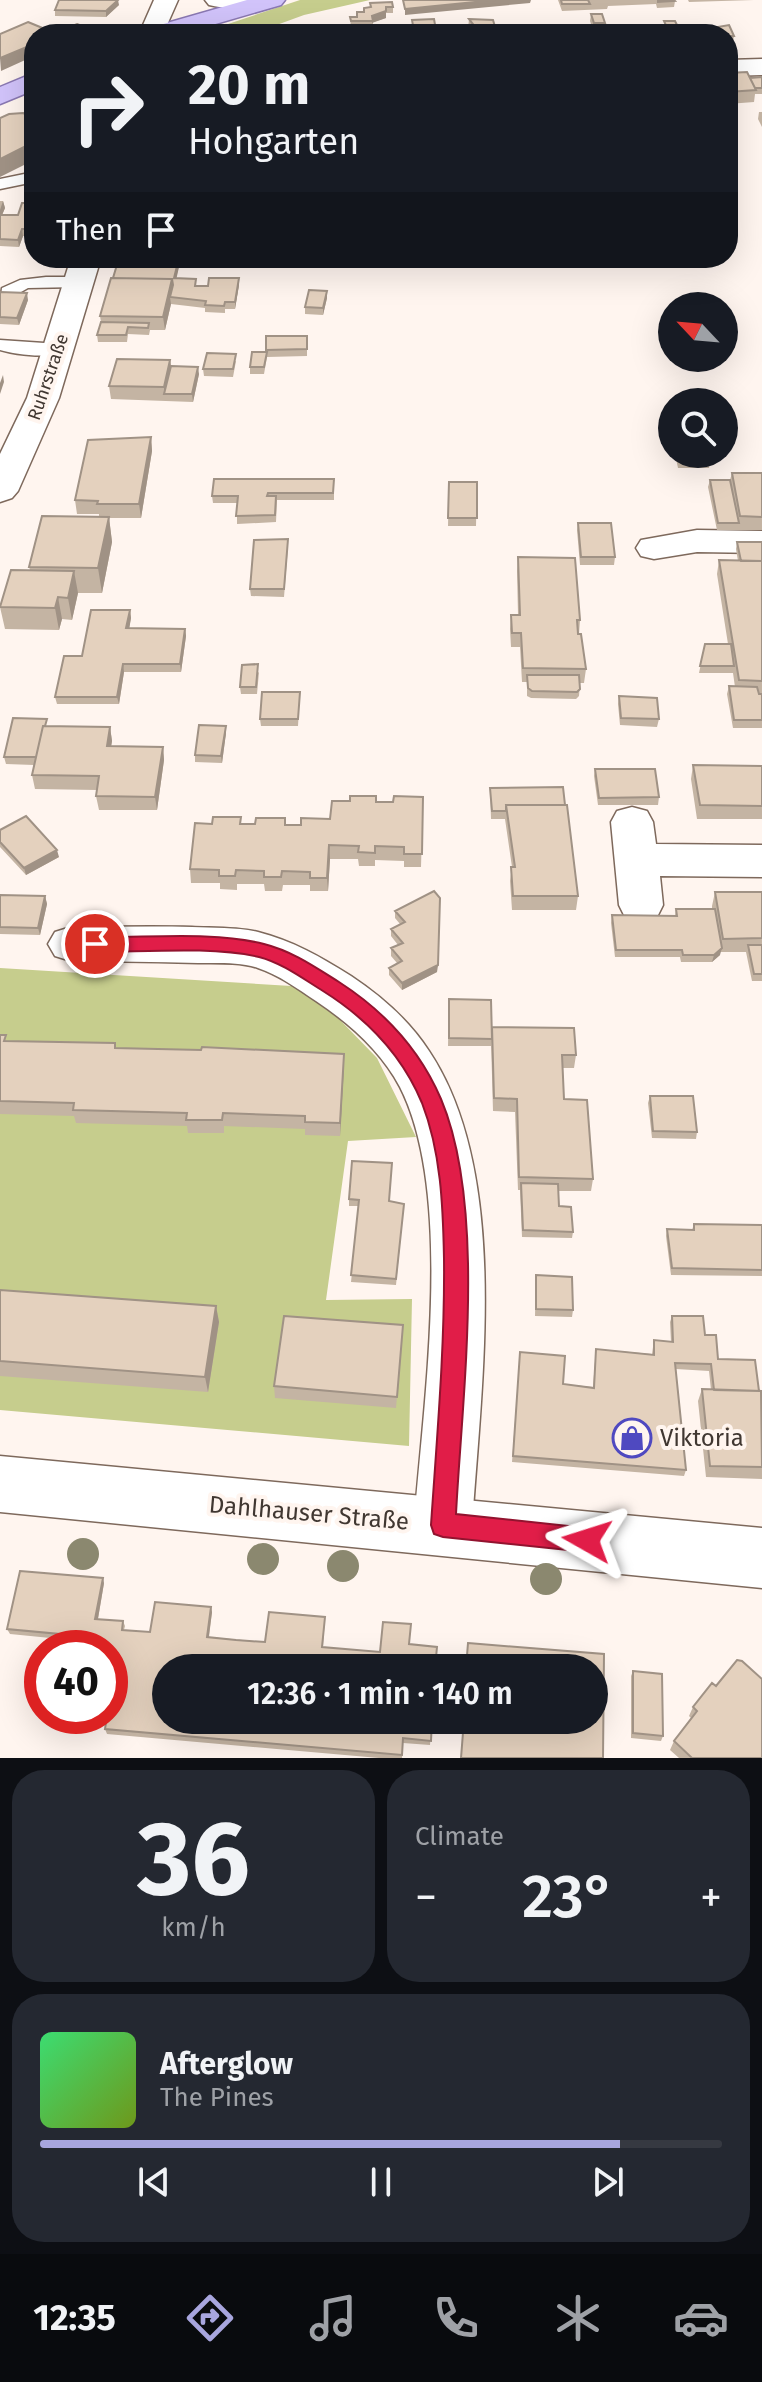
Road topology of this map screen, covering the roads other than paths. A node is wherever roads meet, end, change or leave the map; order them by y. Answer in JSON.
{"nodes":[{"id":1,"x":166,"y":0,"type":"edge"},
{"id":2,"x":217,"y":0,"type":"edge"},
{"id":3,"x":249,"y":0,"type":"edge"},
{"id":4,"x":273,"y":0,"type":"edge"},
{"id":5,"x":157,"y":24,"type":"edge"},
{"id":6,"x":188,"y":24,"type":"edge"},
{"id":7,"x":762,"y":67,"type":"edge"},
{"id":8,"x":738,"y":68,"type":"edge"},
{"id":9,"x":24,"y":85,"type":"edge"},
{"id":10,"x":24,"y":91,"type":"edge"},
{"id":11,"x":2,"y":94,"type":"edge"},
{"id":12,"x":24,"y":179,"type":"edge"},
{"id":13,"x":0,"y":184,"type":"edge"},
{"id":14,"x":82,"y":270,"type":"edge"},
{"id":15,"x":0,"y":299,"type":"edge"},
{"id":16,"x":0,"y":345,"type":"edge"},
{"id":17,"x":59,"y":349,"type":"junction"},
{"id":18,"x":0,"y":491,"type":"edge"},
{"id":19,"x":762,"y":542,"type":"edge"},
{"id":20,"x":654,"y":548,"type":"dead end"},
{"id":21,"x":762,"y":861,"type":"edge"},
{"id":22,"x":641,"y":905,"type":"dead end"},
{"id":23,"x":71,"y":944,"type":"dead end"},
{"id":24,"x":0,"y":1484,"type":"edge"},
{"id":25,"x":443,"y":1525,"type":"junction"},
{"id":26,"x":762,"y":1558,"type":"edge"}],
"edges":[{"from":1,"to":5,"type":"street"},
{"from":2,"to":3,"type":"street"},
{"from":4,"to":6,"type":"main road"},
{"from":7,"to":8,"type":"street"},
{"from":9,"to":11,"type":"main road"},
{"from":10,"to":11,"type":"street"},
{"from":12,"to":13,"type":"lane"},
{"from":14,"to":15,"type":"lane"},
{"from":14,"to":17,"type":"street","name":"Ruhrstraße"},
{"from":16,"to":17,"type":"lane"},
{"from":17,"to":18,"type":"street","name":"Ruhrstraße"},
{"from":19,"to":20,"type":"street"},
{"from":21,"to":22,"type":"street"},
{"from":23,"to":25,"type":"street"},
{"from":24,"to":25,"type":"street","name":"Dahlhauser Straße"},
{"from":25,"to":26,"type":"street","name":"Dahlhauser Straße"}]}
